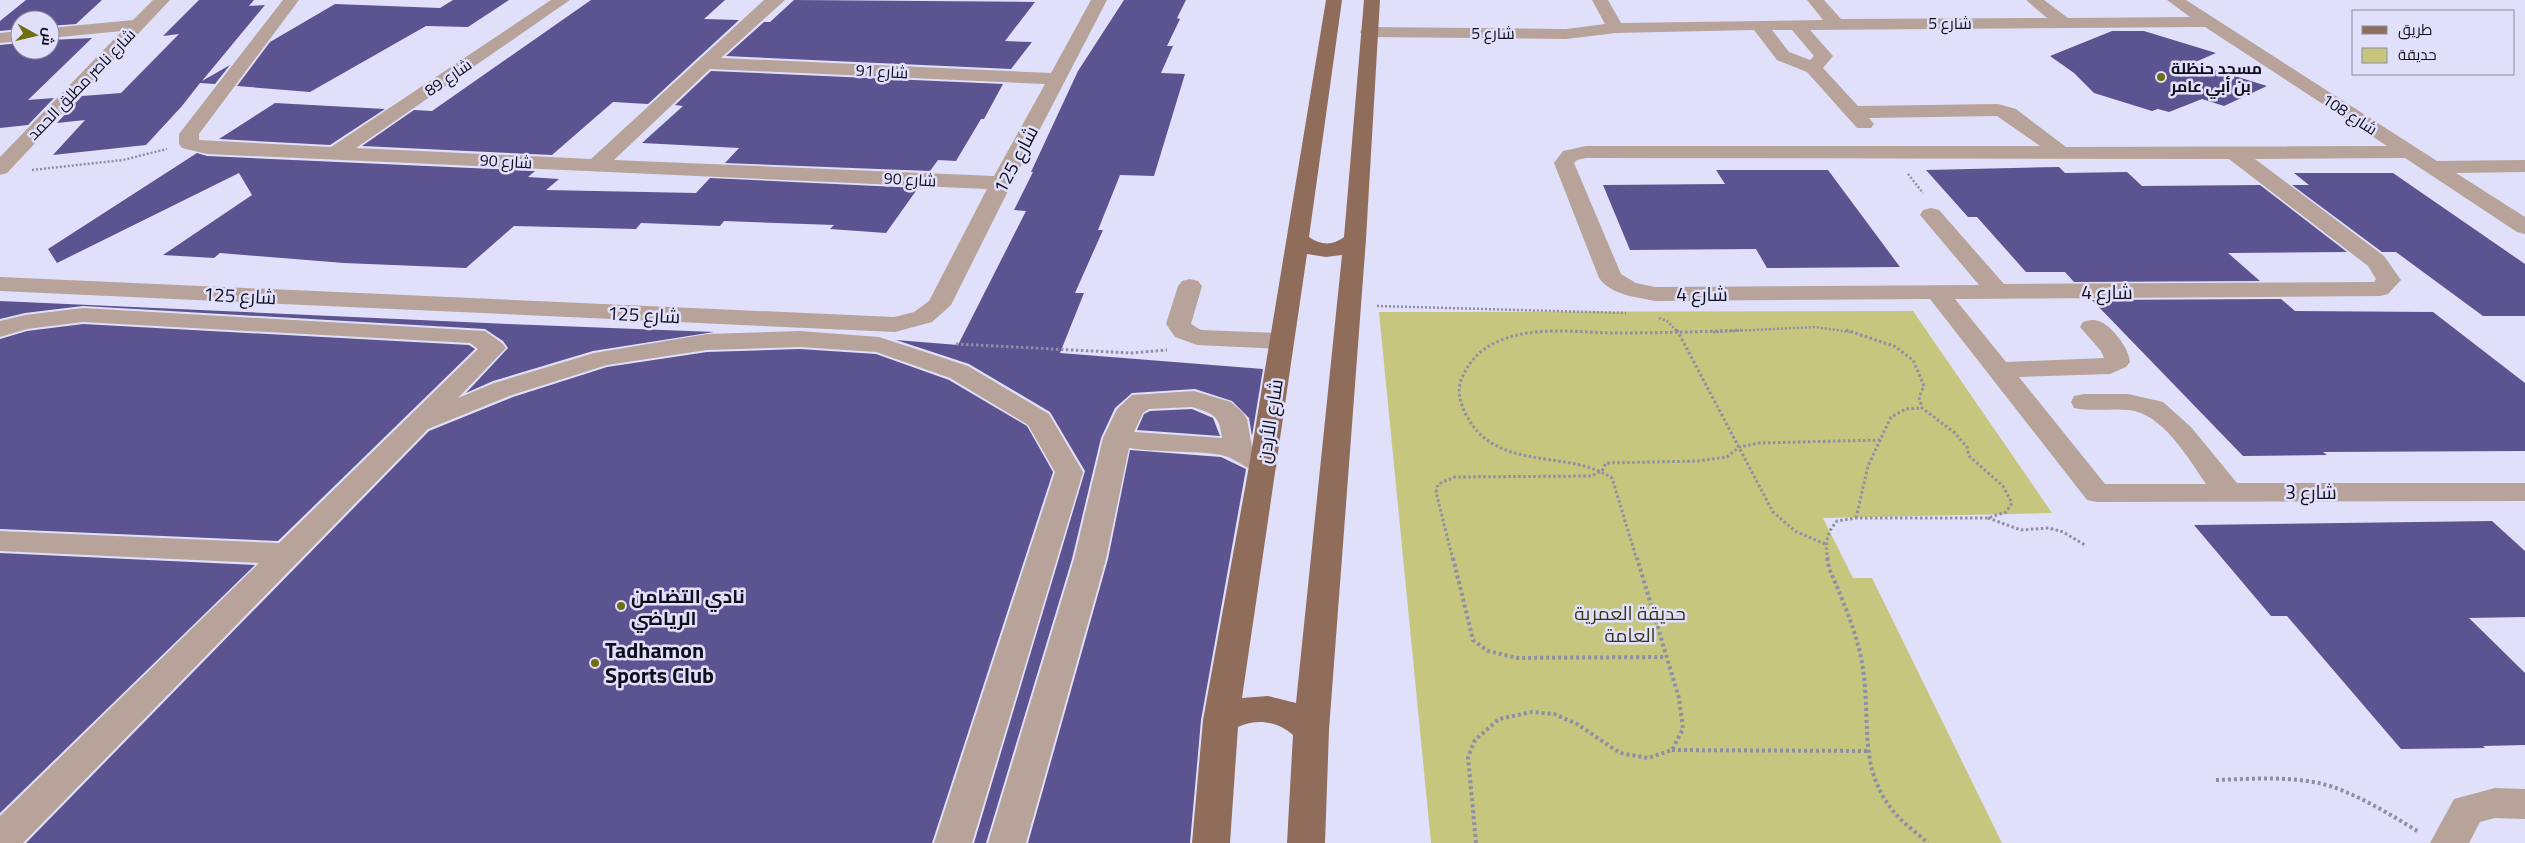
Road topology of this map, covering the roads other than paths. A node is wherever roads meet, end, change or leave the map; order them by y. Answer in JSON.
{"nodes":[{"id":1,"x":162,"y":0,"type":"edge"},
{"id":2,"x":291,"y":0,"type":"edge"},
{"id":3,"x":562,"y":0,"type":"edge"},
{"id":4,"x":778,"y":0,"type":"edge"},
{"id":5,"x":1099,"y":0,"type":"edge"},
{"id":6,"x":1334,"y":0,"type":"edge"},
{"id":7,"x":1372,"y":0,"type":"edge"},
{"id":8,"x":1600,"y":0,"type":"edge"},
{"id":9,"x":1815,"y":0,"type":"edge"},
{"id":10,"x":2034,"y":0,"type":"edge"},
{"id":11,"x":2175,"y":0,"type":"edge"},
{"id":12,"x":2210,"y":22,"type":"junction"},
{"id":13,"x":2064,"y":23,"type":"junction"},
{"id":14,"x":137,"y":24,"type":"junction"},
{"id":15,"x":1796,"y":24,"type":"junction"},
{"id":16,"x":1836,"y":24,"type":"junction"},
{"id":17,"x":1759,"y":25,"type":"junction"},
{"id":18,"x":1616,"y":28,"type":"junction"},
{"id":19,"x":60,"y":32,"type":"edge"},
{"id":20,"x":1369,"y":32,"type":"junction"},
{"id":21,"x":707,"y":63,"type":"junction"},
{"id":22,"x":1813,"y":68,"type":"junction"},
{"id":23,"x":1058,"y":79,"type":"junction"},
{"id":24,"x":1950,"y":110,"type":"junction"},
{"id":25,"x":1852,"y":112,"type":"junction"},
{"id":26,"x":1889,"y":150,"type":"junction"},
{"id":27,"x":1998,"y":151,"type":"junction"},
{"id":28,"x":2060,"y":151,"type":"junction"},
{"id":29,"x":2408,"y":152,"type":"junction"},
{"id":30,"x":335,"y":154,"type":"junction"},
{"id":31,"x":2234,"y":154,"type":"junction"},
{"id":32,"x":596,"y":165,"type":"junction"},
{"id":33,"x":2525,"y":166,"type":"edge"},
{"id":34,"x":0,"y":169,"type":"edge"},
{"id":35,"x":2438,"y":171,"type":"junction"},
{"id":36,"x":2525,"y":174,"type":"edge"},
{"id":37,"x":1001,"y":183,"type":"junction"},
{"id":38,"x":1931,"y":215,"type":"road end"},
{"id":39,"x":2525,"y":228,"type":"edge"},
{"id":40,"x":1298,"y":238,"type":"junction"},
{"id":41,"x":1355,"y":239,"type":"junction"},
{"id":42,"x":0,"y":284,"type":"edge"},
{"id":43,"x":1190,"y":286,"type":"dead end"},
{"id":44,"x":1997,"y":291,"type":"junction"},
{"id":45,"x":1937,"y":292,"type":"junction"},
{"id":46,"x":2092,"y":327,"type":"dead end"},
{"id":47,"x":0,"y":328,"type":"edge"},
{"id":48,"x":1281,"y":341,"type":"junction"},
{"id":49,"x":2000,"y":370,"type":"junction"},
{"id":50,"x":2084,"y":402,"type":"dead end"},
{"id":51,"x":415,"y":426,"type":"junction"},
{"id":52,"x":1118,"y":438,"type":"junction"},
{"id":53,"x":1250,"y":458,"type":"junction"},
{"id":54,"x":2227,"y":491,"type":"junction"},
{"id":55,"x":2525,"y":492,"type":"edge"},
{"id":56,"x":0,"y":541,"type":"edge"},
{"id":57,"x":286,"y":554,"type":"junction"},
{"id":58,"x":1221,"y":720,"type":"junction"},
{"id":59,"x":1311,"y":730,"type":"junction"},
{"id":60,"x":2525,"y":804,"type":"edge"},
{"id":61,"x":2438,"y":840,"type":"edge"},
{"id":62,"x":0,"y":841,"type":"edge"},
{"id":63,"x":952,"y":843,"type":"edge"},
{"id":64,"x":1007,"y":843,"type":"edge"},
{"id":65,"x":1211,"y":843,"type":"edge"},
{"id":66,"x":1306,"y":843,"type":"edge"}],
"edges":[{"from":1,"to":14,"type":"street","name":"شارع ناصر مطلق الحمد"},
{"from":2,"to":30,"type":"street","name":"شارع 90"},
{"from":3,"to":30,"type":"street","name":"شارع 89"},
{"from":4,"to":21,"type":"street"},
{"from":5,"to":23,"type":"street","name":"شارع 125"},
{"from":6,"to":40,"type":"main road","name":"شارع الأردن"},
{"from":7,"to":20,"type":"main road"},
{"from":8,"to":18,"type":"street"},
{"from":9,"to":16,"type":"street"},
{"from":10,"to":13,"type":"street"},
{"from":11,"to":12,"type":"street","name":"شارع 108"},
{"from":12,"to":13,"type":"street","name":"شارع 5"},
{"from":12,"to":29,"type":"street","name":"شارع 108"},
{"from":13,"to":16,"type":"street","name":"شارع 5"},
{"from":14,"to":19,"type":"street"},
{"from":14,"to":34,"type":"street","name":"شارع ناصر مطلق الحمد"},
{"from":15,"to":16,"type":"street","name":"شارع 5"},
{"from":15,"to":17,"type":"street","name":"شارع 5"},
{"from":15,"to":22,"type":"street"},
{"from":17,"to":18,"type":"street","name":"شارع 5"},
{"from":17,"to":22,"type":"street"},
{"from":18,"to":20,"type":"street","name":"شارع 5"},
{"from":20,"to":41,"type":"main road"},
{"from":21,"to":23,"type":"street","name":"شارع 91"},
{"from":21,"to":32,"type":"street"},
{"from":22,"to":25,"type":"street"},
{"from":23,"to":37,"type":"street","name":"شارع 125"},
{"from":24,"to":25,"type":"street"},
{"from":24,"to":27,"type":"street"},
{"from":24,"to":28,"type":"street"},
{"from":25,"to":26,"type":"street"},
{"from":26,"to":27,"type":"street","name":"شارع 4"},
{"from":26,"to":45,"type":"street","name":"شارع 4"},
{"from":27,"to":28,"type":"street","name":"شارع 4"},
{"from":28,"to":31,"type":"street","name":"شارع 4"},
{"from":29,"to":31,"type":"street","name":"شارع 4"},
{"from":29,"to":35,"type":"street","name":"شارع 108"},
{"from":30,"to":32,"type":"street","name":"شارع 90"},
{"from":31,"to":44,"type":"street","name":"شارع 4"},
{"from":32,"to":37,"type":"street","name":"شارع 90"},
{"from":33,"to":35,"type":"street"},
{"from":35,"to":36,"type":"street"},
{"from":35,"to":39,"type":"street","name":"شارع 108"},
{"from":37,"to":42,"type":"street","name":"شارع 125"},
{"from":38,"to":44,"type":"street"},
{"from":40,"to":41,"type":"main road"},
{"from":40,"to":48,"type":"main road","name":"شارع الأردن"},
{"from":41,"to":59,"type":"main road"},
{"from":43,"to":48,"type":"street"},
{"from":44,"to":45,"type":"street","name":"شارع 4"},
{"from":45,"to":49,"type":"street"},
{"from":46,"to":49,"type":"street"},
{"from":47,"to":51,"type":"street"},
{"from":48,"to":53,"type":"main road","name":"شارع الأردن"},
{"from":49,"to":54,"type":"street","name":"شارع 3"},
{"from":50,"to":54,"type":"street"},
{"from":51,"to":57,"type":"street"},
{"from":51,"to":63,"type":"street"},
{"from":52,"to":53,"type":"street"},
{"from":52,"to":53,"type":"street"},
{"from":52,"to":64,"type":"street"},
{"from":53,"to":58,"type":"main road","name":"شارع الأردن"},
{"from":54,"to":55,"type":"street","name":"شارع 3"},
{"from":56,"to":57,"type":"street"},
{"from":57,"to":62,"type":"street"},
{"from":58,"to":59,"type":"main road"},
{"from":58,"to":65,"type":"main road","name":"شارع الأردن"},
{"from":59,"to":66,"type":"main road"},
{"from":60,"to":61,"type":"street"}]}
